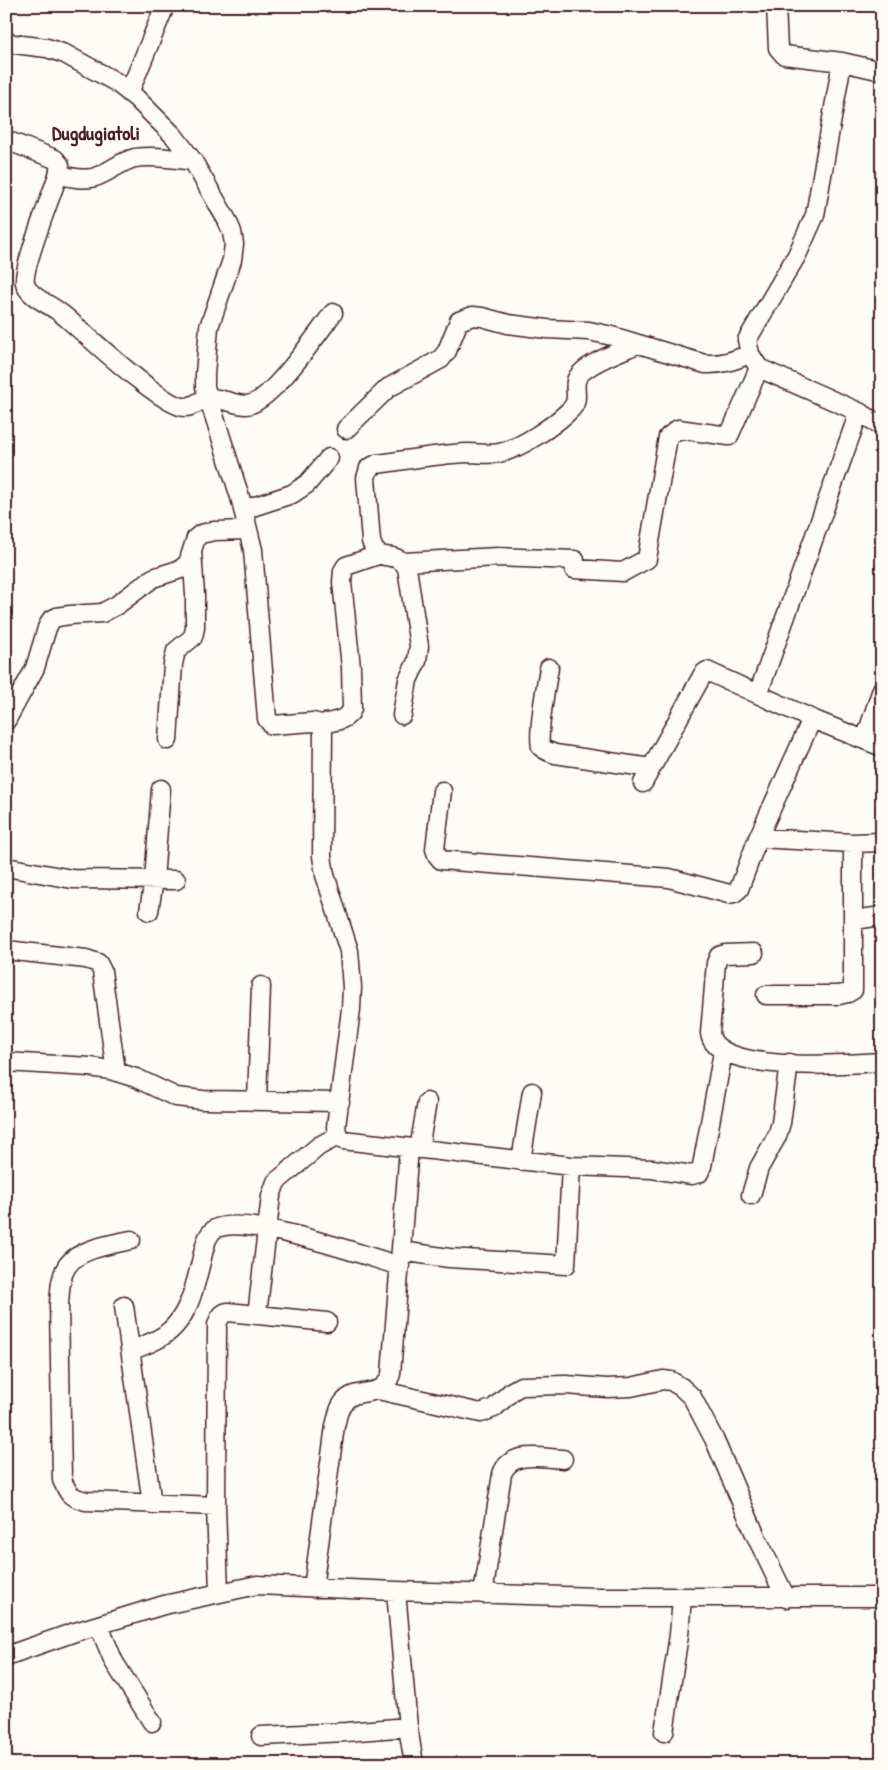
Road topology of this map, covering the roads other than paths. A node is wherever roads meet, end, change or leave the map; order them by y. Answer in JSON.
{"nodes":[{"id":1,"x":165,"y":6,"type":"edge"},
{"id":2,"x":776,"y":6,"type":"edge"},
{"id":3,"x":6,"y":43,"type":"edge"},
{"id":4,"x":842,"y":62,"type":"junction"},
{"id":5,"x":882,"y":71,"type":"edge"},
{"id":6,"x":129,"y":93,"type":"junction"},
{"id":7,"x":6,"y":140,"type":"edge"},
{"id":8,"x":193,"y":161,"type":"junction"},
{"id":9,"x":58,"y":175,"type":"junction"},
{"id":10,"x":333,"y":313,"type":"dead end"},
{"id":11,"x":637,"y":344,"type":"junction"},
{"id":12,"x":752,"y":354,"type":"junction"},
{"id":13,"x":211,"y":403,"type":"junction"},
{"id":14,"x":859,"y":412,"type":"junction"},
{"id":15,"x":882,"y":426,"type":"edge"},
{"id":16,"x":346,"y":428,"type":"dead end"},
{"id":17,"x":329,"y":458,"type":"dead end"},
{"id":18,"x":242,"y":504,"type":"junction"},
{"id":19,"x":248,"y":530,"type":"junction"},
{"id":20,"x":192,"y":549,"type":"junction"},
{"id":21,"x":378,"y":555,"type":"junction"},
{"id":22,"x":404,"y":562,"type":"junction"},
{"id":23,"x":549,"y":668,"type":"dead end"},
{"id":24,"x":882,"y":689,"type":"edge"},
{"id":25,"x":758,"y":694,"type":"junction"},
{"id":26,"x":402,"y":715,"type":"dead end"},
{"id":27,"x":812,"y":719,"type":"junction"},
{"id":28,"x":6,"y":721,"type":"edge"},
{"id":29,"x":320,"y":724,"type":"junction"},
{"id":30,"x":168,"y":740,"type":"dead end"},
{"id":31,"x":865,"y":740,"type":"junction"},
{"id":32,"x":882,"y":747,"type":"edge"},
{"id":33,"x":161,"y":789,"type":"dead end"},
{"id":34,"x":442,"y":791,"type":"dead end"},
{"id":35,"x":758,"y":838,"type":"junction"},
{"id":36,"x":853,"y":842,"type":"junction"},
{"id":37,"x":882,"y":842,"type":"edge"},
{"id":38,"x":6,"y":867,"type":"edge"},
{"id":39,"x":154,"y":880,"type":"junction"},
{"id":40,"x":176,"y":880,"type":"dead end"},
{"id":41,"x":149,"y":911,"type":"dead end"},
{"id":42,"x":882,"y":916,"type":"edge"},
{"id":43,"x":854,"y":920,"type":"junction"},
{"id":44,"x":6,"y":950,"type":"edge"},
{"id":45,"x":754,"y":953,"type":"dead end"},
{"id":46,"x":261,"y":986,"type":"dead end"},
{"id":47,"x":766,"y":995,"type":"dead end"},
{"id":48,"x":723,"y":1052,"type":"junction"},
{"id":49,"x":6,"y":1062,"type":"edge"},
{"id":50,"x":882,"y":1062,"type":"edge"},
{"id":51,"x":789,"y":1063,"type":"junction"},
{"id":52,"x":116,"y":1072,"type":"junction"},
{"id":53,"x":532,"y":1092,"type":"dead end"},
{"id":54,"x":257,"y":1101,"type":"junction"},
{"id":55,"x":340,"y":1102,"type":"junction"},
{"id":56,"x":427,"y":1102,"type":"dead end"},
{"id":57,"x":338,"y":1136,"type":"junction"},
{"id":58,"x":414,"y":1148,"type":"junction"},
{"id":59,"x":521,"y":1161,"type":"junction"},
{"id":60,"x":571,"y":1166,"type":"junction"},
{"id":61,"x":751,"y":1195,"type":"dead end"},
{"id":62,"x":267,"y":1228,"type":"junction"},
{"id":63,"x":131,"y":1240,"type":"dead end"},
{"id":64,"x":401,"y":1259,"type":"junction"},
{"id":65,"x":124,"y":1306,"type":"dead end"},
{"id":66,"x":256,"y":1315,"type":"junction"},
{"id":67,"x":327,"y":1322,"type":"dead end"},
{"id":68,"x":131,"y":1350,"type":"junction"},
{"id":69,"x":378,"y":1390,"type":"junction"},
{"id":70,"x":563,"y":1459,"type":"dead end"},
{"id":71,"x":55,"y":1496,"type":"dead end"},
{"id":72,"x":76,"y":1499,"type":"junction"},
{"id":73,"x":152,"y":1504,"type":"junction"},
{"id":74,"x":216,"y":1506,"type":"junction"},
{"id":75,"x":313,"y":1588,"type":"junction"},
{"id":76,"x":219,"y":1592,"type":"junction"},
{"id":77,"x":396,"y":1592,"type":"junction"},
{"id":78,"x":484,"y":1594,"type":"junction"},
{"id":79,"x":882,"y":1597,"type":"edge"},
{"id":80,"x":682,"y":1598,"type":"junction"},
{"id":81,"x":786,"y":1598,"type":"junction"},
{"id":82,"x":98,"y":1626,"type":"junction"},
{"id":83,"x":6,"y":1656,"type":"edge"},
{"id":84,"x":152,"y":1722,"type":"dead end"},
{"id":85,"x":408,"y":1727,"type":"junction"},
{"id":86,"x":664,"y":1732,"type":"dead end"},
{"id":87,"x":261,"y":1736,"type":"dead end"},
{"id":88,"x":414,"y":1764,"type":"edge"}],
"edges":[{"from":1,"to":6,"type":"street"},
{"from":2,"to":4,"type":"street"},
{"from":3,"to":6,"type":"street"},
{"from":4,"to":5,"type":"street"},
{"from":4,"to":12,"type":"street"},
{"from":6,"to":8,"type":"street"},
{"from":7,"to":9,"type":"street"},
{"from":8,"to":9,"type":"street"},
{"from":8,"to":13,"type":"street"},
{"from":9,"to":13,"type":"street"},
{"from":10,"to":13,"type":"street"},
{"from":11,"to":12,"type":"street"},
{"from":11,"to":16,"type":"street"},
{"from":11,"to":21,"type":"street"},
{"from":12,"to":14,"type":"street"},
{"from":12,"to":22,"type":"street"},
{"from":13,"to":18,"type":"street"},
{"from":14,"to":15,"type":"street"},
{"from":14,"to":25,"type":"street"},
{"from":17,"to":18,"type":"street"},
{"from":18,"to":19,"type":"street"},
{"from":19,"to":20,"type":"street"},
{"from":19,"to":29,"type":"street"},
{"from":20,"to":28,"type":"street"},
{"from":20,"to":30,"type":"street"},
{"from":21,"to":22,"type":"street"},
{"from":21,"to":29,"type":"street"},
{"from":22,"to":26,"type":"street"},
{"from":23,"to":25,"type":"street"},
{"from":24,"to":31,"type":"street"},
{"from":25,"to":27,"type":"street"},
{"from":27,"to":31,"type":"street"},
{"from":27,"to":35,"type":"street"},
{"from":29,"to":55,"type":"street"},
{"from":31,"to":32,"type":"street"},
{"from":33,"to":39,"type":"street"},
{"from":34,"to":35,"type":"street"},
{"from":35,"to":36,"type":"street"},
{"from":36,"to":37,"type":"street"},
{"from":36,"to":43,"type":"street"},
{"from":38,"to":39,"type":"street"},
{"from":39,"to":40,"type":"street"},
{"from":39,"to":41,"type":"street"},
{"from":42,"to":43,"type":"street"},
{"from":43,"to":47,"type":"street"},
{"from":44,"to":52,"type":"street"},
{"from":45,"to":48,"type":"street"},
{"from":46,"to":54,"type":"street"},
{"from":48,"to":51,"type":"street"},
{"from":48,"to":60,"type":"street"},
{"from":49,"to":52,"type":"street"},
{"from":50,"to":51,"type":"street"},
{"from":51,"to":61,"type":"street"},
{"from":52,"to":54,"type":"street"},
{"from":53,"to":59,"type":"street"},
{"from":54,"to":55,"type":"street"},
{"from":55,"to":57,"type":"street"},
{"from":56,"to":58,"type":"street"},
{"from":57,"to":58,"type":"street"},
{"from":57,"to":62,"type":"street"},
{"from":58,"to":59,"type":"street"},
{"from":58,"to":64,"type":"street"},
{"from":59,"to":60,"type":"street"},
{"from":60,"to":64,"type":"street"},
{"from":62,"to":64,"type":"street"},
{"from":62,"to":66,"type":"street"},
{"from":62,"to":68,"type":"street"},
{"from":63,"to":72,"type":"street"},
{"from":64,"to":69,"type":"street"},
{"from":65,"to":68,"type":"street"},
{"from":66,"to":67,"type":"street"},
{"from":66,"to":74,"type":"street"},
{"from":68,"to":73,"type":"street"},
{"from":69,"to":75,"type":"street"},
{"from":69,"to":81,"type":"street"},
{"from":70,"to":78,"type":"street"},
{"from":71,"to":72,"type":"street"},
{"from":72,"to":73,"type":"street"},
{"from":73,"to":74,"type":"street"},
{"from":74,"to":76,"type":"street"},
{"from":75,"to":76,"type":"street"},
{"from":75,"to":77,"type":"street"},
{"from":76,"to":82,"type":"street"},
{"from":77,"to":78,"type":"street"},
{"from":77,"to":85,"type":"street"},
{"from":78,"to":80,"type":"street"},
{"from":79,"to":81,"type":"street"},
{"from":80,"to":81,"type":"street"},
{"from":80,"to":86,"type":"street"},
{"from":82,"to":83,"type":"street"},
{"from":82,"to":84,"type":"street"},
{"from":85,"to":87,"type":"street"},
{"from":85,"to":88,"type":"street"}]}
